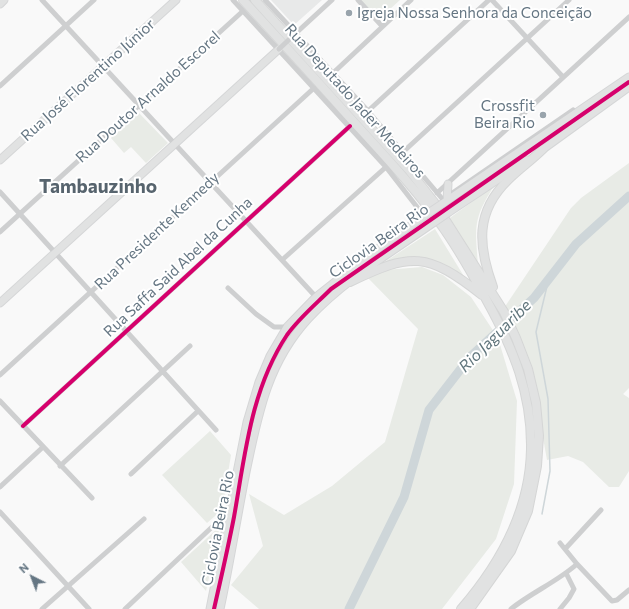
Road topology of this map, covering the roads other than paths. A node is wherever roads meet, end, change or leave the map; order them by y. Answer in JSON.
{"nodes":[{"id":1,"x":4,"y":0,"type":"edge"},
{"id":2,"x":42,"y":0,"type":"edge"},
{"id":3,"x":94,"y":0,"type":"edge"},
{"id":4,"x":176,"y":0,"type":"edge"},
{"id":5,"x":233,"y":0,"type":"edge"},
{"id":6,"x":243,"y":0,"type":"edge"},
{"id":7,"x":255,"y":0,"type":"edge"},
{"id":8,"x":265,"y":0,"type":"edge"},
{"id":9,"x":332,"y":0,"type":"edge"},
{"id":10,"x":358,"y":0,"type":"edge"},
{"id":11,"x":412,"y":0,"type":"edge"},
{"id":12,"x":489,"y":0,"type":"edge"},
{"id":13,"x":492,"y":0,"type":"edge"},
{"id":14,"x":569,"y":0,"type":"edge"},
{"id":15,"x":0,"y":4,"type":"edge"},
{"id":16,"x":243,"y":11,"type":"junction"},
{"id":17,"x":629,"y":17,"type":"edge"},
{"id":18,"x":66,"y":26,"type":"junction"},
{"id":19,"x":382,"y":26,"type":"junction"},
{"id":20,"x":295,"y":34,"type":"junction"},
{"id":21,"x":527,"y":38,"type":"junction"},
{"id":22,"x":279,"y":49,"type":"junction"},
{"id":23,"x":103,"y":66,"type":"junction"},
{"id":24,"x":629,"y":73,"type":"edge"},
{"id":25,"x":332,"y":74,"type":"junction"},
{"id":26,"x":563,"y":77,"type":"junction"},
{"id":27,"x":629,"y":77,"type":"edge"},
{"id":28,"x":0,"y":86,"type":"edge"},
{"id":29,"x":629,"y":87,"type":"edge"},
{"id":30,"x":314,"y":88,"type":"junction"},
{"id":31,"x":611,"y":89,"type":"junction"},
{"id":32,"x":616,"y":96,"type":"junction"},
{"id":33,"x":140,"y":105,"type":"junction"},
{"id":34,"x":368,"y":112,"type":"junction"},
{"id":35,"x":350,"y":126,"type":"junction"},
{"id":36,"x":175,"y":143,"type":"junction"},
{"id":37,"x":543,"y":149,"type":"junction"},
{"id":38,"x":403,"y":152,"type":"junction"},
{"id":39,"x":0,"y":160,"type":"edge"},
{"id":40,"x":386,"y":167,"type":"junction"},
{"id":41,"x":210,"y":181,"type":"junction"},
{"id":42,"x":448,"y":184,"type":"junction"},
{"id":43,"x":0,"y":192,"type":"edge"},
{"id":44,"x":438,"y":194,"type":"junction"},
{"id":45,"x":445,"y":200,"type":"junction"},
{"id":46,"x":20,"y":214,"type":"junction"},
{"id":47,"x":425,"y":215,"type":"junction"},
{"id":48,"x":246,"y":221,"type":"junction"},
{"id":49,"x":0,"y":232,"type":"edge"},
{"id":50,"x":54,"y":253,"type":"junction"},
{"id":51,"x":282,"y":260,"type":"junction"},
{"id":52,"x":350,"y":282,"type":"junction"},
{"id":53,"x":228,"y":288,"type":"dead end"},
{"id":54,"x":91,"y":292,"type":"junction"},
{"id":55,"x":316,"y":297,"type":"junction"},
{"id":56,"x":486,"y":298,"type":"junction"},
{"id":57,"x":0,"y":303,"type":"edge"},
{"id":58,"x":499,"y":303,"type":"junction"},
{"id":59,"x":274,"y":327,"type":"junction"},
{"id":60,"x":287,"y":327,"type":"junction"},
{"id":61,"x":126,"y":331,"type":"junction"},
{"id":62,"x":279,"y":340,"type":"junction"},
{"id":63,"x":190,"y":346,"type":"dead end"},
{"id":64,"x":162,"y":371,"type":"junction"},
{"id":65,"x":0,"y":375,"type":"edge"},
{"id":66,"x":1,"y":404,"type":"edge"},
{"id":67,"x":198,"y":411,"type":"junction"},
{"id":68,"x":24,"y":426,"type":"junction"},
{"id":69,"x":216,"y":430,"type":"dead end"},
{"id":70,"x":43,"y":447,"type":"junction"},
{"id":71,"x":60,"y":466,"type":"junction"},
{"id":72,"x":131,"y":474,"type":"dead end"},
{"id":73,"x":0,"y":487,"type":"edge"},
{"id":74,"x":92,"y":498,"type":"dead end"},
{"id":75,"x":230,"y":510,"type":"junction"},
{"id":76,"x":601,"y":510,"type":"dead end"},
{"id":77,"x":0,"y":512,"type":"edge"},
{"id":78,"x":144,"y":519,"type":"dead end"},
{"id":79,"x":560,"y":542,"type":"dead end"},
{"id":80,"x":565,"y":549,"type":"junction"},
{"id":81,"x":577,"y":564,"type":"junction"},
{"id":82,"x":566,"y":573,"type":"junction"},
{"id":83,"x":68,"y":586,"type":"junction"},
{"id":84,"x":629,"y":590,"type":"edge"},
{"id":85,"x":42,"y":609,"type":"edge"},
{"id":86,"x":88,"y":609,"type":"edge"},
{"id":87,"x":125,"y":609,"type":"edge"},
{"id":88,"x":210,"y":609,"type":"edge"},
{"id":89,"x":220,"y":609,"type":"edge"},
{"id":90,"x":462,"y":609,"type":"edge"},
{"id":91,"x":470,"y":609,"type":"edge"},
{"id":92,"x":511,"y":609,"type":"edge"},
{"id":93,"x":560,"y":609,"type":"edge"}],
"edges":[{"from":1,"to":15,"type":"main road"},
{"from":2,"to":18,"type":"street"},
{"from":3,"to":18,"type":"street"},
{"from":4,"to":23,"type":"main road","name":"Rua José Florentino Júnior"},
{"from":5,"to":16,"type":"street","name":"Rua Deputado Jader Medeiros"},
{"from":6,"to":56,"type":"highway"},
{"from":7,"to":58,"type":"highway"},
{"from":8,"to":20,"type":"street","name":"Rua Deputado Jader Medeiros"},
{"from":9,"to":20,"type":"street"},
{"from":10,"to":19,"type":"street"},
{"from":11,"to":19,"type":"street"},
{"from":12,"to":34,"type":"street"},
{"from":13,"to":21,"type":"street"},
{"from":14,"to":21,"type":"street"},
{"from":16,"to":22,"type":"street","name":"Rua Deputado Jader Medeiros"},
{"from":16,"to":33,"type":"street","name":"Rua Doutor Arnaldo Escorel"},
{"from":17,"to":26,"type":"street"},
{"from":18,"to":23,"type":"street"},
{"from":18,"to":28,"type":"street"},
{"from":19,"to":25,"type":"street"},
{"from":20,"to":22,"type":"street","bridge":true},
{"from":20,"to":25,"type":"street","name":"Rua Deputado Jader Medeiros"},
{"from":21,"to":26,"type":"street"},
{"from":21,"to":38,"type":"street"},
{"from":22,"to":30,"type":"street","name":"Rua Deputado Jader Medeiros"},
{"from":22,"to":36,"type":"main road"},
{"from":23,"to":33,"type":"street"},
{"from":23,"to":39,"type":"main road","name":"Rua José Florentino Júnior"},
{"from":24,"to":45,"type":"street"},
{"from":25,"to":34,"type":"street","name":"Rua Deputado Jader Medeiros"},
{"from":26,"to":42,"type":"street"},
{"from":27,"to":31,"type":"main road"},
{"from":29,"to":32,"type":"main road"},
{"from":30,"to":35,"type":"street","name":"Rua Deputado Jader Medeiros"},
{"from":30,"to":41,"type":"street","name":"Rua Presidente Kennedy"},
{"from":31,"to":32,"type":"main road"},
{"from":31,"to":45,"type":"main road"},
{"from":32,"to":37,"type":"main road"},
{"from":33,"to":36,"type":"street"},
{"from":33,"to":46,"type":"street","name":"Rua Doutor Arnaldo Escorel"},
{"from":34,"to":38,"type":"street","name":"Rua Deputado Jader Medeiros"},
{"from":35,"to":40,"type":"street","name":"Rua Deputado Jader Medeiros"},
{"from":35,"to":48,"type":"street","name":"Rua Saffa Said Abel da Cunha"},
{"from":36,"to":41,"type":"street"},
{"from":36,"to":50,"type":"main road"},
{"from":37,"to":52,"type":"main road","bridge":true},
{"from":37,"to":58,"type":"highway"},
{"from":38,"to":44,"type":"street","name":"Rua Deputado Jader Medeiros"},
{"from":40,"to":47,"type":"street","name":"Rua Deputado Jader Medeiros"},
{"from":40,"to":51,"type":"street"},
{"from":41,"to":48,"type":"street"},
{"from":41,"to":54,"type":"street","name":"Rua Presidente Kennedy"},
{"from":42,"to":44,"type":"street"},
{"from":42,"to":45,"type":"main road"},
{"from":43,"to":46,"type":"street"},
{"from":44,"to":45,"type":"street","name":"Rua Deputado Jader Medeiros"},
{"from":45,"to":47,"type":"main road","bridge":true},
{"from":46,"to":49,"type":"street","name":"Rua Doutor Arnaldo Escorel"},
{"from":46,"to":50,"type":"street"},
{"from":47,"to":55,"type":"main road"},
{"from":48,"to":51,"type":"street"},
{"from":48,"to":61,"type":"street","name":"Rua Saffa Said Abel da Cunha"},
{"from":50,"to":54,"type":"street"},
{"from":50,"to":57,"type":"main road"},
{"from":51,"to":55,"type":"street"},
{"from":52,"to":56,"type":"highway"},
{"from":52,"to":89,"type":"main road"},
{"from":53,"to":59,"type":"street"},
{"from":54,"to":61,"type":"street"},
{"from":54,"to":65,"type":"street","name":"Rua Presidente Kennedy"},
{"from":55,"to":60,"type":"main road"},
{"from":56,"to":90,"type":"highway"},
{"from":58,"to":91,"type":"highway"},
{"from":59,"to":60,"type":"street"},
{"from":59,"to":62,"type":"street"},
{"from":60,"to":62,"type":"main road"},
{"from":61,"to":64,"type":"street"},
{"from":61,"to":68,"type":"street","name":"Rua Saffa Said Abel da Cunha"},
{"from":62,"to":75,"type":"main road"},
{"from":63,"to":64,"type":"street"},
{"from":64,"to":67,"type":"street"},
{"from":64,"to":71,"type":"street"},
{"from":66,"to":68,"type":"street"},
{"from":67,"to":69,"type":"street"},
{"from":67,"to":72,"type":"street"},
{"from":68,"to":70,"type":"street"},
{"from":70,"to":71,"type":"street"},
{"from":70,"to":73,"type":"street"},
{"from":71,"to":74,"type":"street"},
{"from":75,"to":87,"type":"street"},
{"from":75,"to":88,"type":"main road"},
{"from":76,"to":80,"type":"street"},
{"from":77,"to":83,"type":"street"},
{"from":78,"to":83,"type":"street"},
{"from":79,"to":80,"type":"street"},
{"from":80,"to":81,"type":"street"},
{"from":81,"to":82,"type":"street"},
{"from":81,"to":84,"type":"street"},
{"from":82,"to":92,"type":"street"},
{"from":82,"to":93,"type":"street"},
{"from":83,"to":85,"type":"street"},
{"from":83,"to":86,"type":"street"}]}
